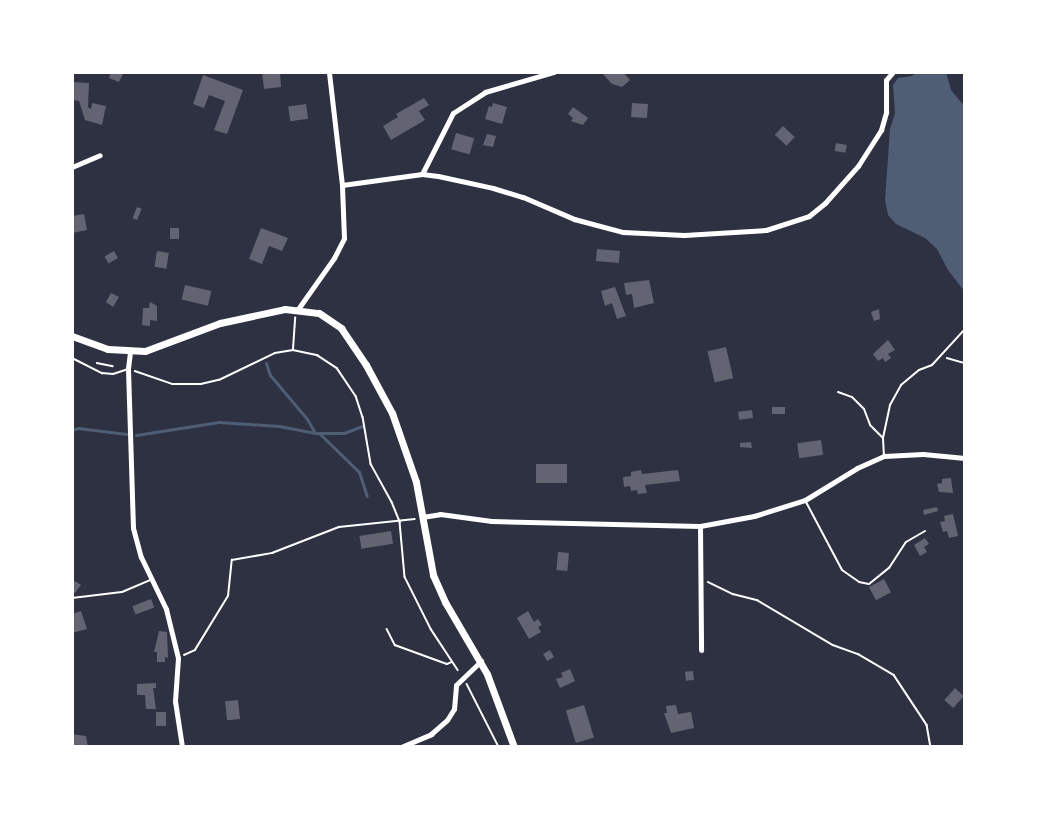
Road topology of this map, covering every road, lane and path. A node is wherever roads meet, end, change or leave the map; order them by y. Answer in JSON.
{"nodes":[{"id":1,"x":329,"y":72,"type":"edge"},
{"id":2,"x":554,"y":72,"type":"edge"},
{"id":3,"x":893,"y":72,"type":"edge"},
{"id":4,"x":100,"y":154,"type":"dead end"},
{"id":5,"x":72,"y":167,"type":"edge"},
{"id":6,"x":422,"y":174,"type":"junction"},
{"id":7,"x":342,"y":185,"type":"junction"},
{"id":8,"x":298,"y":309,"type":"junction"},
{"id":9,"x":965,"y":329,"type":"edge"},
{"id":10,"x":72,"y":336,"type":"edge"},
{"id":11,"x":293,"y":350,"type":"junction"},
{"id":12,"x":130,"y":352,"type":"junction"},
{"id":13,"x":941,"y":356,"type":"junction"},
{"id":14,"x":72,"y":358,"type":"edge"},
{"id":15,"x":93,"y":361,"type":"dead end"},
{"id":16,"x":965,"y":363,"type":"edge"},
{"id":17,"x":128,"y":369,"type":"junction"},
{"id":18,"x":838,"y":392,"type":"dead end"},
{"id":19,"x":883,"y":438,"type":"junction"},
{"id":20,"x":884,"y":456,"type":"junction"},
{"id":21,"x":965,"y":458,"type":"edge"},
{"id":22,"x":805,"y":500,"type":"junction"},
{"id":23,"x":423,"y":517,"type":"junction"},
{"id":24,"x":400,"y":522,"type":"junction"},
{"id":25,"x":700,"y":526,"type":"junction"},
{"id":26,"x":925,"y":531,"type":"dead end"},
{"id":27,"x":703,"y":578,"type":"junction"},
{"id":28,"x":152,"y":579,"type":"junction"},
{"id":29,"x":72,"y":598,"type":"edge"},
{"id":30,"x":387,"y":629,"type":"dead end"},
{"id":31,"x":701,"y":650,"type":"dead end"},
{"id":32,"x":178,"y":658,"type":"junction"},
{"id":33,"x":453,"y":661,"type":"junction"},
{"id":34,"x":481,"y":661,"type":"junction"},
{"id":35,"x":462,"y":676,"type":"junction"},
{"id":36,"x":182,"y":747,"type":"edge"},
{"id":37,"x":401,"y":747,"type":"edge"},
{"id":38,"x":499,"y":747,"type":"edge"},
{"id":39,"x":514,"y":747,"type":"edge"},
{"id":40,"x":931,"y":747,"type":"edge"}],
"edges":[{"from":1,"to":7,"type":"street"},
{"from":2,"to":6,"type":"street"},
{"from":3,"to":6,"type":"street"},
{"from":4,"to":5,"type":"street"},
{"from":6,"to":7,"type":"street"},
{"from":7,"to":8,"type":"street"},
{"from":8,"to":11,"type":"path"},
{"from":8,"to":12,"type":"street"},
{"from":8,"to":23,"type":"street"},
{"from":9,"to":13,"type":"lane"},
{"from":10,"to":12,"type":"street"},
{"from":11,"to":17,"type":"path"},
{"from":11,"to":24,"type":"path"},
{"from":12,"to":17,"type":"street"},
{"from":13,"to":16,"type":"path"},
{"from":13,"to":19,"type":"lane"},
{"from":14,"to":17,"type":"lane"},
{"from":15,"to":17,"type":"path"},
{"from":17,"to":28,"type":"street"},
{"from":18,"to":19,"type":"lane"},
{"from":19,"to":20,"type":"lane"},
{"from":20,"to":21,"type":"street"},
{"from":20,"to":22,"type":"street"},
{"from":22,"to":25,"type":"street"},
{"from":22,"to":26,"type":"lane"},
{"from":23,"to":24,"type":"path"},
{"from":23,"to":25,"type":"street"},
{"from":23,"to":34,"type":"street"},
{"from":24,"to":32,"type":"path"},
{"from":24,"to":33,"type":"path"},
{"from":25,"to":27,"type":"street"},
{"from":27,"to":31,"type":"street"},
{"from":27,"to":40,"type":"path"},
{"from":28,"to":29,"type":"lane"},
{"from":28,"to":32,"type":"street"},
{"from":30,"to":33,"type":"path"},
{"from":32,"to":36,"type":"street"},
{"from":33,"to":35,"type":"path"},
{"from":34,"to":35,"type":"street"},
{"from":34,"to":39,"type":"street"},
{"from":35,"to":37,"type":"street"},
{"from":35,"to":38,"type":"path"}]}
